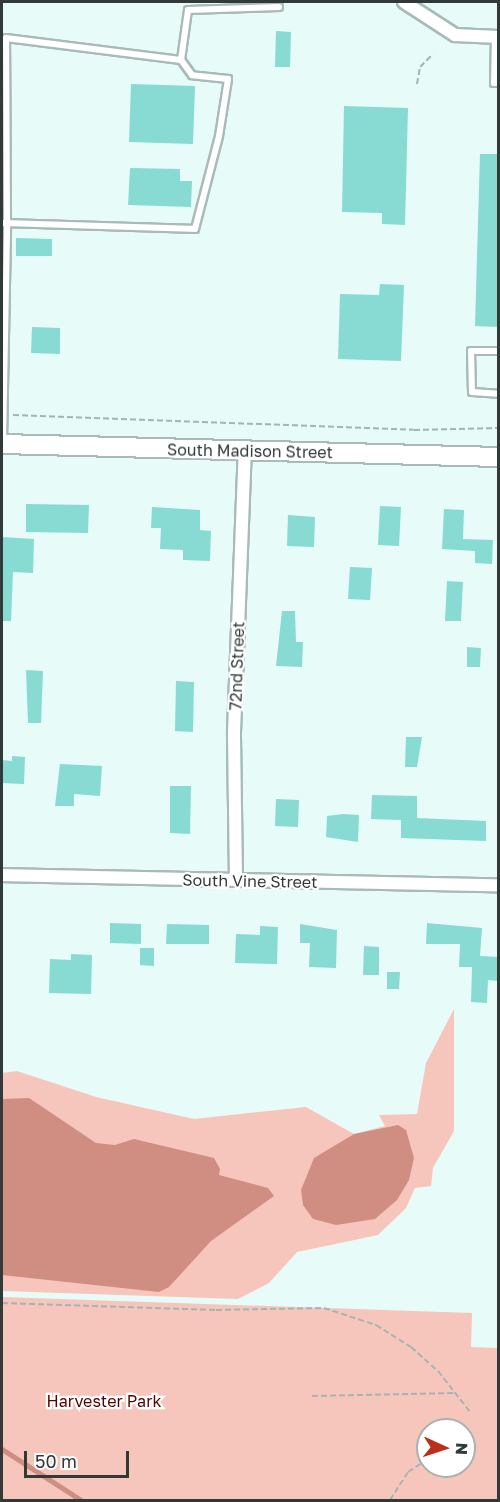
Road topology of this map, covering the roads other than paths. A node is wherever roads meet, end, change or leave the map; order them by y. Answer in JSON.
{"nodes":[{"id":1,"x":404,"y":2,"type":"edge"},
{"id":2,"x":279,"y":7,"type":"dead end"},
{"id":3,"x":497,"y":37,"type":"edge"},
{"id":4,"x":4,"y":38,"type":"edge"},
{"id":5,"x":181,"y":60,"type":"junction"},
{"id":6,"x":498,"y":83,"type":"edge"},
{"id":7,"x":4,"y":223,"type":"edge"},
{"id":8,"x":498,"y":351,"type":"edge"},
{"id":9,"x":498,"y":393,"type":"edge"},
{"id":10,"x":2,"y":444,"type":"edge"},
{"id":11,"x":245,"y":451,"type":"junction"},
{"id":12,"x":498,"y":457,"type":"edge"},
{"id":13,"x":2,"y":875,"type":"edge"},
{"id":14,"x":236,"y":880,"type":"junction"},
{"id":15,"x":498,"y":885,"type":"edge"}],
"edges":[{"from":1,"to":3,"type":"street"},
{"from":2,"to":5,"type":"lane"},
{"from":3,"to":6,"type":"lane"},
{"from":4,"to":5,"type":"lane"},
{"from":4,"to":7,"type":"lane"},
{"from":5,"to":7,"type":"lane"},
{"from":7,"to":10,"type":"lane"},
{"from":8,"to":9,"type":"lane"},
{"from":10,"to":11,"type":"street","name":"South Madison Street"},
{"from":11,"to":12,"type":"street","name":"South Madison Street"},
{"from":11,"to":14,"type":"street","name":"72nd Street"},
{"from":13,"to":14,"type":"street","name":"South Vine Street"},
{"from":14,"to":15,"type":"street","name":"South Vine Street"}]}
